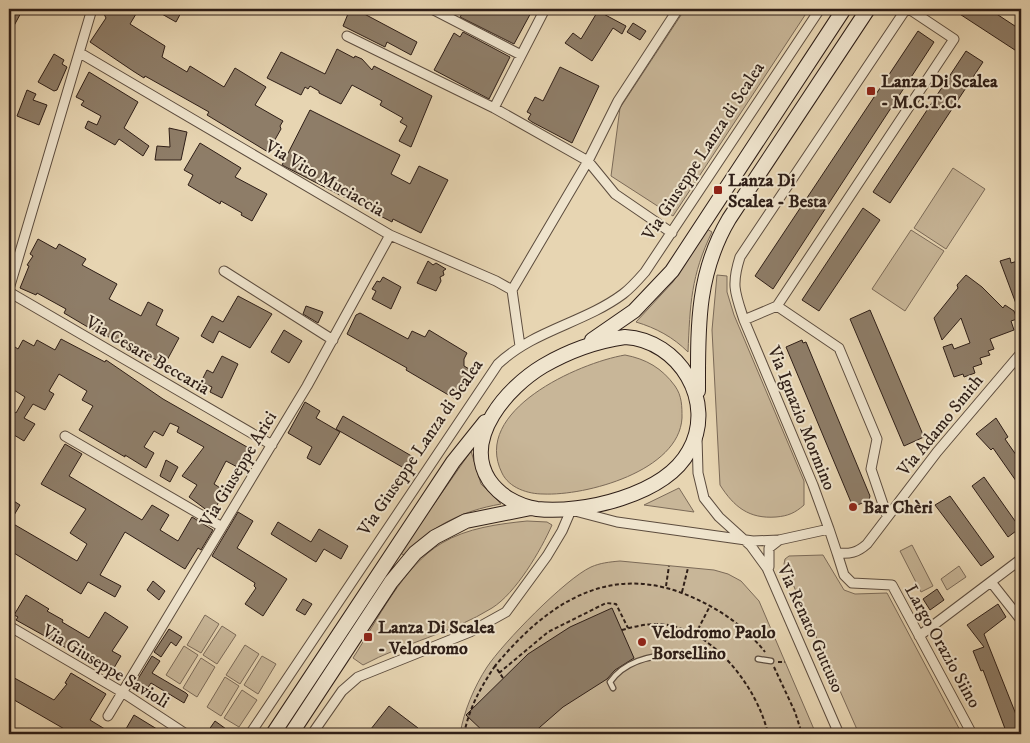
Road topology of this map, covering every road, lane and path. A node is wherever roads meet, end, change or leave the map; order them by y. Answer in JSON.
{"nodes":[{"id":1,"x":92,"y":9,"type":"edge"},
{"id":2,"x":432,"y":9,"type":"edge"},
{"id":3,"x":545,"y":9,"type":"edge"},
{"id":4,"x":678,"y":9,"type":"edge"},
{"id":5,"x":820,"y":9,"type":"edge"},
{"id":6,"x":844,"y":9,"type":"edge"},
{"id":7,"x":868,"y":9,"type":"edge"},
{"id":8,"x":908,"y":9,"type":"edge"},
{"id":9,"x":347,"y":36,"type":"dead end"},
{"id":10,"x":80,"y":54,"type":"junction"},
{"id":11,"x":522,"y":55,"type":"junction"},
{"id":12,"x":494,"y":108,"type":"junction"},
{"id":13,"x":588,"y":161,"type":"junction"},
{"id":14,"x":672,"y":233,"type":"junction"},
{"id":15,"x":390,"y":235,"type":"junction"},
{"id":16,"x":224,"y":271,"type":"dead end"},
{"id":17,"x":9,"y":289,"type":"edge"},
{"id":18,"x":512,"y":290,"type":"junction"},
{"id":19,"x":9,"y":292,"type":"edge"},
{"id":20,"x":777,"y":306,"type":"junction"},
{"id":21,"x":744,"y":320,"type":"junction"},
{"id":22,"x":333,"y":340,"type":"junction"},
{"id":23,"x":520,"y":346,"type":"junction"},
{"id":24,"x":1021,"y":353,"type":"edge"},
{"id":25,"x":565,"y":355,"type":"junction"},
{"id":26,"x":507,"y":397,"type":"junction"},
{"id":27,"x":698,"y":399,"type":"junction"},
{"id":28,"x":697,"y":429,"type":"junction"},
{"id":29,"x":65,"y":436,"type":"dead end"},
{"id":30,"x":272,"y":445,"type":"junction"},
{"id":31,"x":532,"y":508,"type":"junction"},
{"id":32,"x":571,"y":510,"type":"junction"},
{"id":33,"x":887,"y":516,"type":"junction"},
{"id":34,"x":222,"y":527,"type":"junction"},
{"id":35,"x":828,"y":529,"type":"junction"},
{"id":36,"x":745,"y":540,"type":"junction"},
{"id":37,"x":778,"y":540,"type":"junction"},
{"id":38,"x":837,"y":553,"type":"junction"},
{"id":39,"x":1021,"y":559,"type":"edge"},
{"id":40,"x":670,"y":566,"type":"dead end"},
{"id":41,"x":688,"y":568,"type":"dead end"},
{"id":42,"x":774,"y":582,"type":"junction"},
{"id":43,"x":991,"y":582,"type":"junction"},
{"id":44,"x":666,"y":586,"type":"junction"},
{"id":45,"x":682,"y":592,"type":"junction"},
{"id":46,"x":710,"y":606,"type":"junction"},
{"id":47,"x":1021,"y":620,"type":"edge"},
{"id":48,"x":9,"y":626,"type":"edge"},
{"id":49,"x":628,"y":628,"type":"junction"},
{"id":50,"x":622,"y":630,"type":"dead end"},
{"id":51,"x":694,"y":636,"type":"junction"},
{"id":52,"x":919,"y":636,"type":"junction"},
{"id":53,"x":694,"y":655,"type":"dead end"},
{"id":54,"x":758,"y":659,"type":"dead end"},
{"id":55,"x":771,"y":661,"type":"junction"},
{"id":56,"x":495,"y":666,"type":"junction"},
{"id":57,"x":499,"y":672,"type":"junction"},
{"id":58,"x":503,"y":678,"type":"dead end"},
{"id":59,"x":613,"y":688,"type":"dead end"},
{"id":60,"x":122,"y":692,"type":"junction"},
{"id":61,"x":304,"y":714,"type":"junction"},
{"id":62,"x":108,"y":716,"type":"dead end"},
{"id":63,"x":319,"y":724,"type":"junction"},
{"id":64,"x":802,"y":733,"type":"edge"},
{"id":65,"x":186,"y":734,"type":"edge"},
{"id":66,"x":250,"y":734,"type":"edge"},
{"id":67,"x":273,"y":734,"type":"edge"},
{"id":68,"x":290,"y":734,"type":"edge"},
{"id":69,"x":312,"y":734,"type":"edge"},
{"id":70,"x":464,"y":734,"type":"edge"},
{"id":71,"x":768,"y":734,"type":"edge"},
{"id":72,"x":784,"y":734,"type":"edge"},
{"id":73,"x":840,"y":734,"type":"edge"},
{"id":74,"x":972,"y":734,"type":"edge"}],
"edges":[{"from":1,"to":10,"type":"street"},
{"from":2,"to":11,"type":"street"},
{"from":3,"to":11,"type":"street"},
{"from":4,"to":13,"type":"street"},
{"from":5,"to":14,"type":"street","name":"Via Giuseppe Lanza di Scalea"},
{"from":6,"to":25,"type":"street"},
{"from":7,"to":27,"type":"street"},
{"from":8,"to":20,"type":"street"},
{"from":8,"to":21,"type":"street"},
{"from":9,"to":12,"type":"street"},
{"from":10,"to":15,"type":"street","name":"Via Vito Muciaccia"},
{"from":10,"to":17,"type":"street"},
{"from":11,"to":12,"type":"street"},
{"from":12,"to":13,"type":"street"},
{"from":13,"to":14,"type":"street"},
{"from":13,"to":18,"type":"street"},
{"from":14,"to":23,"type":"street","name":"Via Giuseppe Lanza di Scalea"},
{"from":15,"to":18,"type":"street","name":"Via Vito Muciaccia"},
{"from":15,"to":22,"type":"street","name":"Via Giuseppe Arici"},
{"from":16,"to":22,"type":"street"},
{"from":18,"to":23,"type":"street"},
{"from":19,"to":30,"type":"street","name":"Via Cesare Beccaria"},
{"from":20,"to":21,"type":"street"},
{"from":20,"to":33,"type":"street"},
{"from":21,"to":35,"type":"street","name":"Via Ignazio Mormino"},
{"from":22,"to":30,"type":"street","name":"Via Giuseppe Arici"},
{"from":23,"to":66,"type":"street","name":"Via Giuseppe Lanza di Scalea"},
{"from":24,"to":33,"type":"street","name":"Via Adamo Smith"},
{"from":25,"to":26,"type":"street"},
{"from":25,"to":27,"type":"street"},
{"from":26,"to":31,"type":"street"},
{"from":26,"to":67,"type":"street","name":"Via Giuseppe Lanza di Scalea"},
{"from":27,"to":28,"type":"street"},
{"from":28,"to":32,"type":"street"},
{"from":28,"to":36,"type":"street","name":"Via Renato Guttuso"},
{"from":29,"to":34,"type":"street"},
{"from":30,"to":34,"type":"street","name":"Via Giuseppe Arici"},
{"from":31,"to":32,"type":"street"},
{"from":31,"to":61,"type":"street"},
{"from":32,"to":36,"type":"street"},
{"from":32,"to":63,"type":"street"},
{"from":33,"to":38,"type":"street","name":"Via Adamo Smith"},
{"from":34,"to":60,"type":"street","name":"Via Giuseppe Arici"},
{"from":35,"to":37,"type":"street"},
{"from":35,"to":38,"type":"street","name":"Via Ignazio Mormino"},
{"from":36,"to":37,"type":"street"},
{"from":36,"to":42,"type":"street","name":"Via Renato Guttuso"},
{"from":37,"to":42,"type":"street"},
{"from":38,"to":52,"type":"street","name":"Largo Orazio Siino"},
{"from":39,"to":43,"type":"street"},
{"from":40,"to":44,"type":"path"},
{"from":41,"to":45,"type":"path"},
{"from":42,"to":73,"type":"street","name":"Via Renato Guttuso"},
{"from":43,"to":47,"type":"street"},
{"from":43,"to":52,"type":"street"},
{"from":44,"to":45,"type":"path"},
{"from":44,"to":56,"type":"path"},
{"from":45,"to":46,"type":"path"},
{"from":46,"to":51,"type":"path"},
{"from":46,"to":55,"type":"path"},
{"from":48,"to":60,"type":"street","name":"Via Giuseppe Savioli"},
{"from":49,"to":50,"type":"path"},
{"from":49,"to":51,"type":"path"},
{"from":49,"to":57,"type":"path"},
{"from":51,"to":71,"type":"path"},
{"from":52,"to":74,"type":"street","name":"Largo Orazio Siino"},
{"from":53,"to":59,"type":"lane"},
{"from":54,"to":55,"type":"lane"},
{"from":55,"to":64,"type":"path"},
{"from":56,"to":57,"type":"path"},
{"from":56,"to":70,"type":"path"},
{"from":57,"to":58,"type":"path"},
{"from":60,"to":62,"type":"street","name":"Via Giuseppe Arici"},
{"from":60,"to":65,"type":"street","name":"Via Giuseppe Savioli"},
{"from":61,"to":63,"type":"street"},
{"from":61,"to":68,"type":"street"},
{"from":63,"to":69,"type":"street"},
{"from":64,"to":72,"type":"path"}]}
